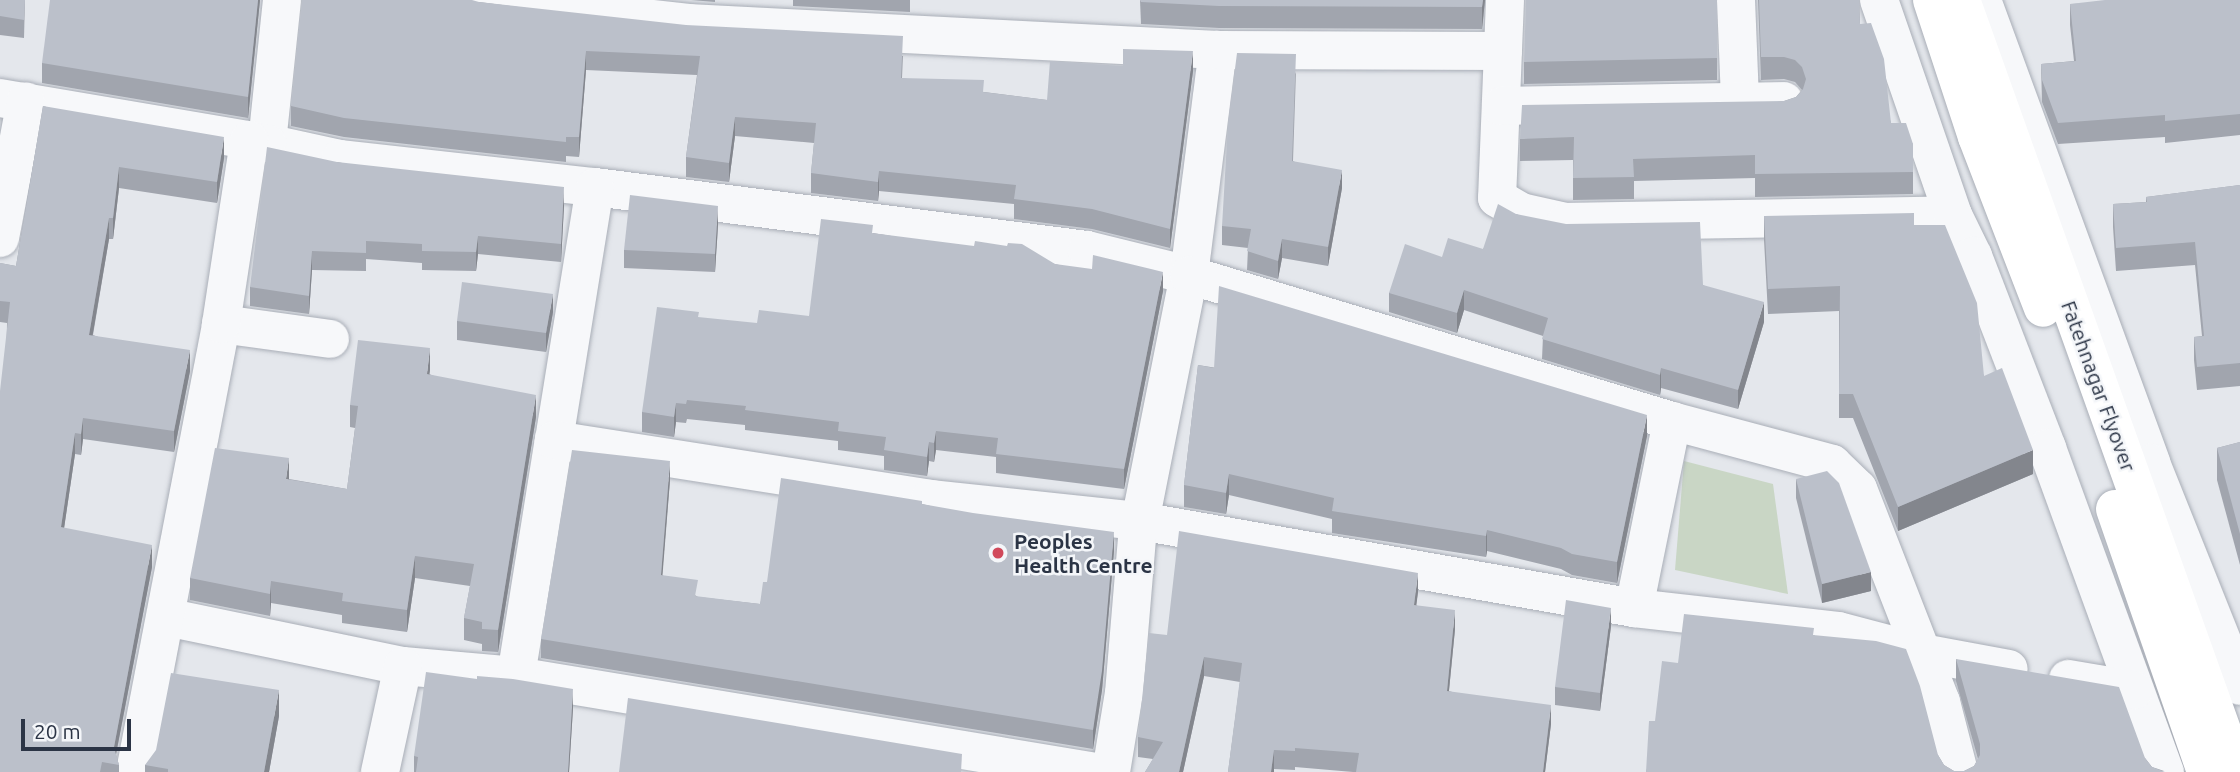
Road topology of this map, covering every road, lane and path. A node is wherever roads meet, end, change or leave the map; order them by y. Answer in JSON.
{"nodes":[{"id":1,"x":282,"y":0,"type":"edge"},
{"id":2,"x":481,"y":0,"type":"edge"},
{"id":3,"x":1505,"y":0,"type":"edge"},
{"id":4,"x":1736,"y":0,"type":"edge"},
{"id":5,"x":1879,"y":0,"type":"edge"},
{"id":6,"x":1932,"y":0,"type":"edge"},
{"id":7,"x":1961,"y":0,"type":"edge"},
{"id":8,"x":1982,"y":0,"type":"edge"},
{"id":9,"x":716,"y":12,"type":"edge"},
{"id":10,"x":1218,"y":50,"type":"junction"},
{"id":11,"x":1503,"y":51,"type":"junction"},
{"id":12,"x":13,"y":100,"type":"edge"},
{"id":13,"x":1740,"y":100,"type":"junction"},
{"id":14,"x":1784,"y":101,"type":"edge"},
{"id":15,"x":1501,"y":106,"type":"junction"},
{"id":16,"x":258,"y":141,"type":"junction"},
{"id":17,"x":595,"y":187,"type":"junction"},
{"id":18,"x":1953,"y":215,"type":"junction"},
{"id":19,"x":0,"y":238,"type":"edge"},
{"id":20,"x":1189,"y":275,"type":"junction"},
{"id":21,"x":221,"y":324,"type":"junction"},
{"id":22,"x":330,"y":339,"type":"dead end"},
{"id":23,"x":1672,"y":421,"type":"junction"},
{"id":24,"x":554,"y":440,"type":"junction"},
{"id":25,"x":1140,"y":521,"type":"junction"},
{"id":26,"x":1634,"y":608,"type":"junction"},
{"id":27,"x":166,"y":617,"type":"junction"},
{"id":28,"x":1922,"y":653,"type":"junction"},
{"id":29,"x":402,"y":666,"type":"junction"},
{"id":30,"x":516,"y":676,"type":"junction"},
{"id":31,"x":2240,"y":686,"type":"edge"},
{"id":32,"x":2134,"y":691,"type":"junction"},
{"id":33,"x":2210,"y":752,"type":"edge"},
{"id":34,"x":135,"y":772,"type":"edge"},
{"id":35,"x":380,"y":772,"type":"edge"},
{"id":36,"x":1096,"y":772,"type":"edge"},
{"id":37,"x":1111,"y":772,"type":"edge"},
{"id":38,"x":1959,"y":772,"type":"edge"},
{"id":39,"x":2165,"y":772,"type":"edge"},
{"id":40,"x":2237,"y":772,"type":"edge"}],
"edges":[{"from":1,"to":16,"type":"street"},
{"from":2,"to":9,"type":"street"},
{"from":3,"to":11,"type":"street"},
{"from":4,"to":13,"type":"street"},
{"from":5,"to":18,"type":"street"},
{"from":6,"to":33,"type":"main road","name":"Fatehnagar Flyover"},
{"from":7,"to":33,"type":"main road","name":"Fatehnagar Flyover"},
{"from":8,"to":31,"type":"street"},
{"from":9,"to":10,"type":"street"},
{"from":10,"to":11,"type":"street"},
{"from":10,"to":20,"type":"street"},
{"from":11,"to":15,"type":"street"},
{"from":12,"to":16,"type":"street"},
{"from":12,"to":19,"type":"street"},
{"from":13,"to":14,"type":"street"},
{"from":13,"to":15,"type":"street"},
{"from":15,"to":18,"type":"street"},
{"from":16,"to":17,"type":"street"},
{"from":16,"to":21,"type":"street"},
{"from":17,"to":20,"type":"street"},
{"from":17,"to":24,"type":"street"},
{"from":18,"to":32,"type":"street"},
{"from":20,"to":23,"type":"street"},
{"from":20,"to":25,"type":"street"},
{"from":21,"to":22,"type":"street"},
{"from":21,"to":27,"type":"street"},
{"from":23,"to":26,"type":"street"},
{"from":23,"to":28,"type":"street"},
{"from":24,"to":25,"type":"street"},
{"from":24,"to":30,"type":"street"},
{"from":25,"to":26,"type":"street"},
{"from":25,"to":37,"type":"street"},
{"from":26,"to":28,"type":"street"},
{"from":27,"to":29,"type":"street"},
{"from":27,"to":34,"type":"street"},
{"from":28,"to":32,"type":"street"},
{"from":28,"to":38,"type":"street"},
{"from":29,"to":30,"type":"street"},
{"from":29,"to":35,"type":"street"},
{"from":30,"to":36,"type":"street"},
{"from":32,"to":39,"type":"street"},
{"from":33,"to":40,"type":"main road","name":"Fatehnagar Flyover"}]}
